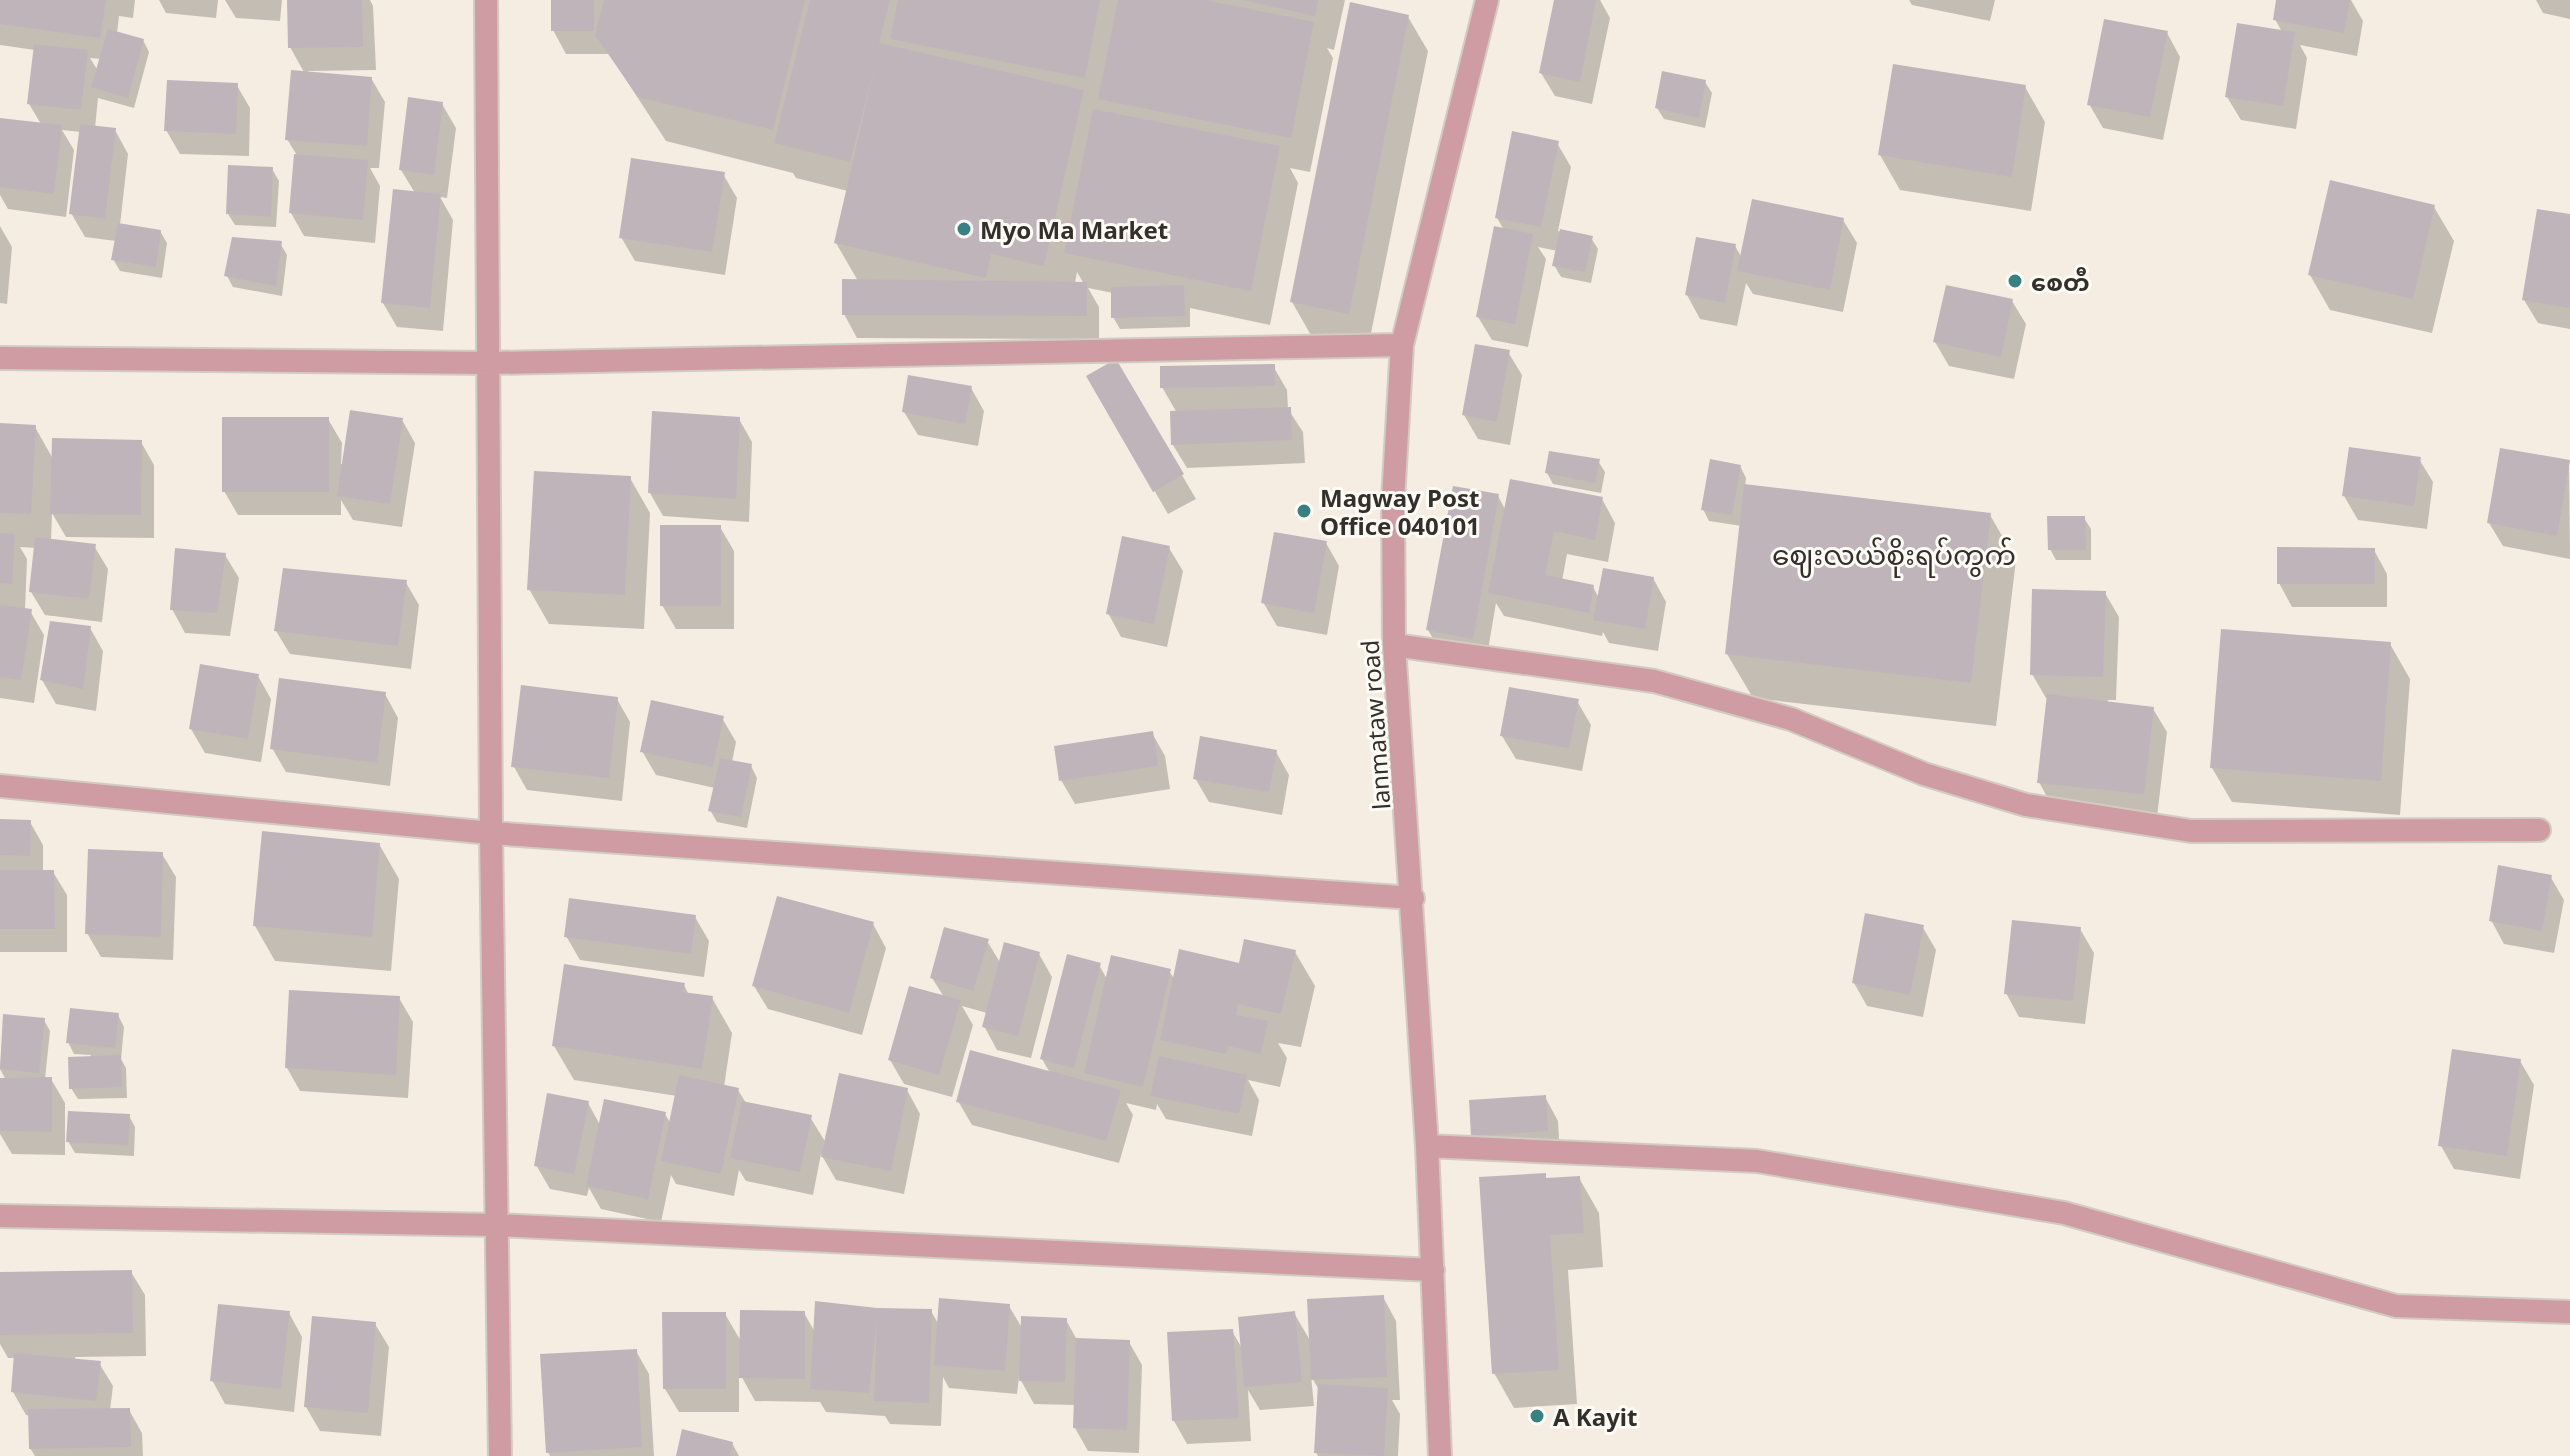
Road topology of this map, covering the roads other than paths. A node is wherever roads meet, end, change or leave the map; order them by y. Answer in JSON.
{"nodes":[{"id":1,"x":486,"y":0,"type":"edge"},
{"id":2,"x":1487,"y":0,"type":"edge"},
{"id":3,"x":1402,"y":345,"type":"junction"},
{"id":4,"x":0,"y":358,"type":"edge"},
{"id":5,"x":490,"y":363,"type":"junction"},
{"id":6,"x":1394,"y":645,"type":"junction"},
{"id":7,"x":0,"y":786,"type":"edge"},
{"id":8,"x":2539,"y":830,"type":"dead end"},
{"id":9,"x":491,"y":833,"type":"junction"},
{"id":10,"x":1413,"y":898,"type":"junction"},
{"id":11,"x":1427,"y":1146,"type":"junction"},
{"id":12,"x":0,"y":1216,"type":"edge"},
{"id":13,"x":496,"y":1225,"type":"junction"},
{"id":14,"x":1433,"y":1270,"type":"junction"},
{"id":15,"x":2570,"y":1312,"type":"edge"},
{"id":16,"x":500,"y":1456,"type":"edge"},
{"id":17,"x":1440,"y":1456,"type":"edge"}],
"edges":[{"from":1,"to":5,"type":"street"},
{"from":2,"to":3,"type":"street","name":"lanmataw road"},
{"from":3,"to":5,"type":"street"},
{"from":3,"to":6,"type":"street","name":"lanmataw road"},
{"from":4,"to":5,"type":"street"},
{"from":5,"to":9,"type":"street"},
{"from":6,"to":8,"type":"street"},
{"from":6,"to":10,"type":"street","name":"lanmataw road"},
{"from":7,"to":9,"type":"street"},
{"from":9,"to":10,"type":"street"},
{"from":9,"to":13,"type":"street"},
{"from":10,"to":11,"type":"street","name":"lanmataw road"},
{"from":11,"to":14,"type":"street","name":"lanmataw road"},
{"from":11,"to":15,"type":"street"},
{"from":12,"to":13,"type":"street"},
{"from":13,"to":14,"type":"street"},
{"from":13,"to":16,"type":"street"},
{"from":14,"to":17,"type":"street","name":"lanmataw road"}]}
